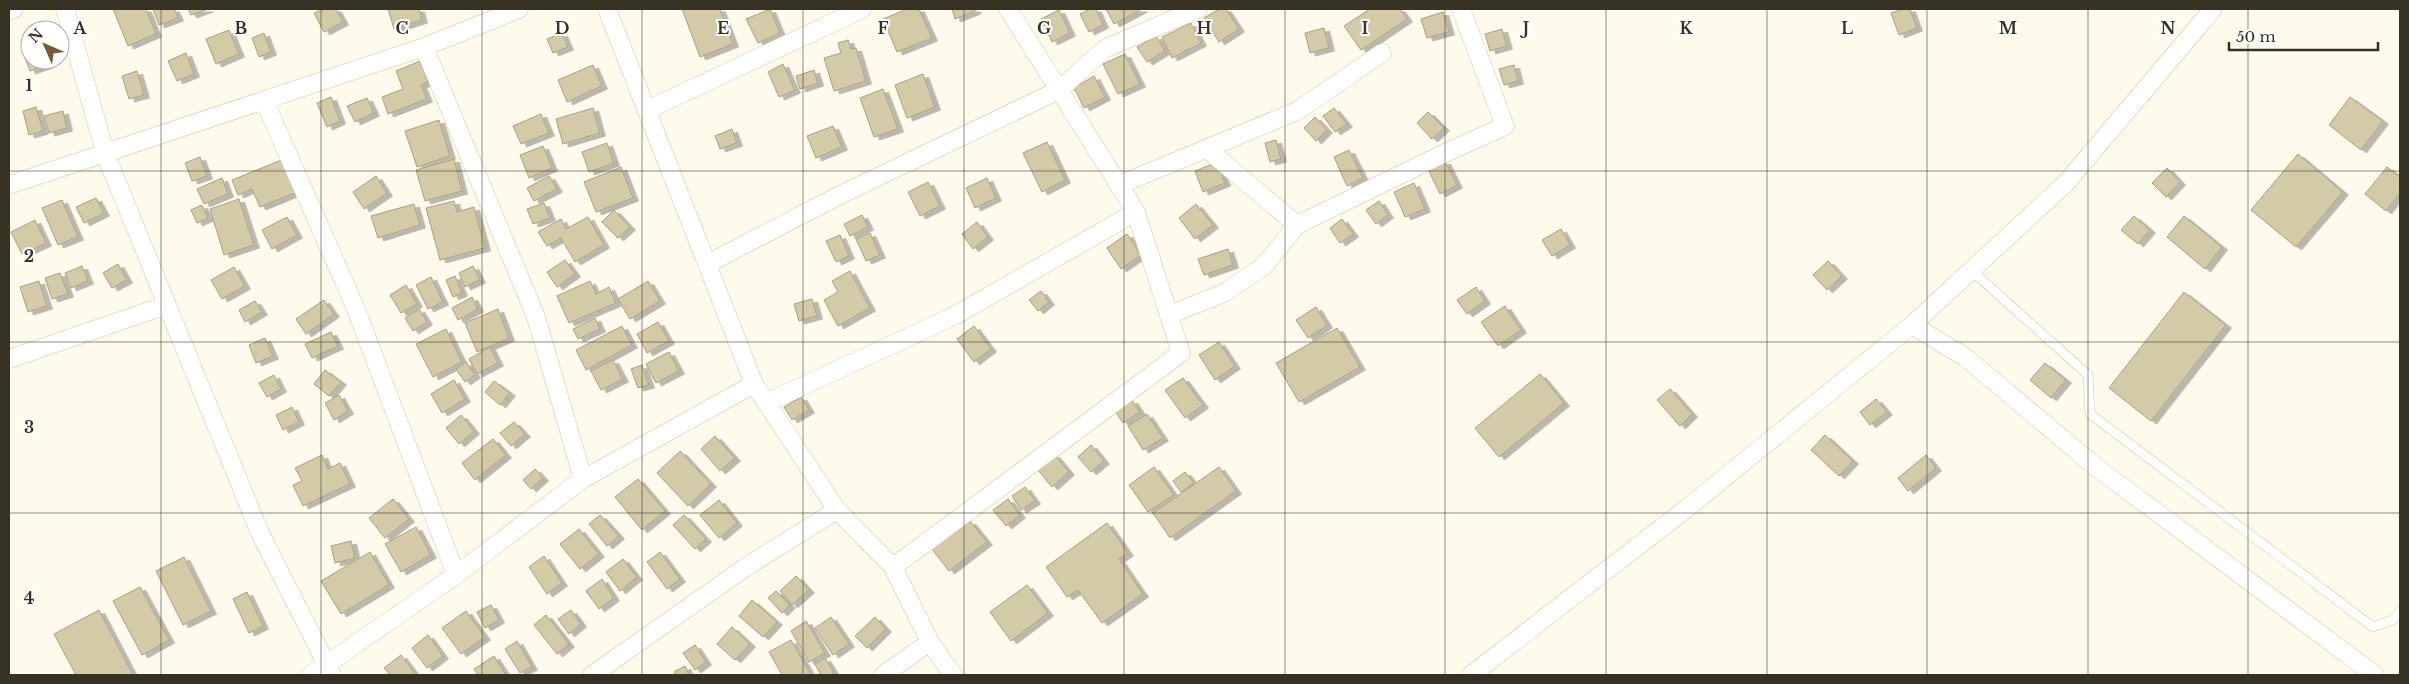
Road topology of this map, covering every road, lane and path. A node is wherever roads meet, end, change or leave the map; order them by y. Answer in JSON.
{"nodes":[{"id":1,"x":14,"y":9,"type":"edge"},
{"id":2,"x":65,"y":9,"type":"edge"},
{"id":3,"x":519,"y":9,"type":"edge"},
{"id":4,"x":607,"y":9,"type":"edge"},
{"id":5,"x":862,"y":9,"type":"edge"},
{"id":6,"x":1008,"y":9,"type":"edge"},
{"id":7,"x":1198,"y":9,"type":"edge"},
{"id":8,"x":1461,"y":9,"type":"edge"},
{"id":9,"x":2213,"y":9,"type":"edge"},
{"id":10,"x":9,"y":11,"type":"edge"},
{"id":11,"x":424,"y":47,"type":"junction"},
{"id":12,"x":1382,"y":53,"type":"dead end"},
{"id":13,"x":1059,"y":90,"type":"junction"},
{"id":14,"x":264,"y":100,"type":"junction"},
{"id":15,"x":647,"y":110,"type":"junction"},
{"id":16,"x":1207,"y":149,"type":"junction"},
{"id":17,"x":106,"y":153,"type":"junction"},
{"id":18,"x":9,"y":185,"type":"edge"},
{"id":19,"x":1119,"y":185,"type":"junction"},
{"id":20,"x":1136,"y":212,"type":"junction"},
{"id":21,"x":1297,"y":225,"type":"junction"},
{"id":22,"x":707,"y":264,"type":"junction"},
{"id":23,"x":1971,"y":270,"type":"junction"},
{"id":24,"x":167,"y":305,"type":"junction"},
{"id":25,"x":1169,"y":316,"type":"junction"},
{"id":26,"x":1912,"y":325,"type":"junction"},
{"id":27,"x":9,"y":359,"type":"edge"},
{"id":28,"x":754,"y":384,"type":"junction"},
{"id":29,"x":766,"y":403,"type":"junction"},
{"id":30,"x":583,"y":479,"type":"junction"},
{"id":31,"x":837,"y":510,"type":"junction"},
{"id":32,"x":893,"y":567,"type":"junction"},
{"id":33,"x":456,"y":575,"type":"junction"},
{"id":34,"x":2400,"y":611,"type":"edge"},
{"id":35,"x":930,"y":642,"type":"junction"},
{"id":36,"x":328,"y":670,"type":"edge"},
{"id":37,"x":311,"y":675,"type":"edge"},
{"id":38,"x":592,"y":675,"type":"edge"},
{"id":39,"x":883,"y":675,"type":"edge"},
{"id":40,"x":953,"y":675,"type":"edge"},
{"id":41,"x":1471,"y":675,"type":"edge"},
{"id":42,"x":2375,"y":675,"type":"edge"}],
"edges":[{"from":1,"to":10,"type":"street"},
{"from":2,"to":17,"type":"street"},
{"from":3,"to":11,"type":"street"},
{"from":4,"to":15,"type":"street"},
{"from":5,"to":15,"type":"street"},
{"from":6,"to":13,"type":"street"},
{"from":7,"to":13,"type":"street"},
{"from":8,"to":21,"type":"street"},
{"from":9,"to":23,"type":"street"},
{"from":11,"to":14,"type":"street"},
{"from":11,"to":30,"type":"street"},
{"from":12,"to":16,"type":"street"},
{"from":13,"to":19,"type":"street"},
{"from":13,"to":22,"type":"street"},
{"from":14,"to":17,"type":"street"},
{"from":14,"to":33,"type":"street"},
{"from":15,"to":22,"type":"street"},
{"from":16,"to":19,"type":"street"},
{"from":16,"to":21,"type":"street"},
{"from":17,"to":18,"type":"street"},
{"from":17,"to":24,"type":"street"},
{"from":19,"to":20,"type":"street"},
{"from":20,"to":25,"type":"street"},
{"from":20,"to":29,"type":"street"},
{"from":21,"to":25,"type":"street"},
{"from":22,"to":28,"type":"street"},
{"from":23,"to":26,"type":"street"},
{"from":23,"to":34,"type":"lane"},
{"from":24,"to":27,"type":"street"},
{"from":24,"to":36,"type":"street"},
{"from":25,"to":32,"type":"street"},
{"from":26,"to":41,"type":"street"},
{"from":26,"to":42,"type":"street"},
{"from":28,"to":29,"type":"street"},
{"from":28,"to":30,"type":"street"},
{"from":29,"to":31,"type":"street"},
{"from":30,"to":33,"type":"street"},
{"from":31,"to":32,"type":"street"},
{"from":31,"to":38,"type":"street"},
{"from":32,"to":35,"type":"street"},
{"from":33,"to":36,"type":"street"},
{"from":35,"to":39,"type":"street"},
{"from":35,"to":40,"type":"street"},
{"from":36,"to":37,"type":"street"}]}
